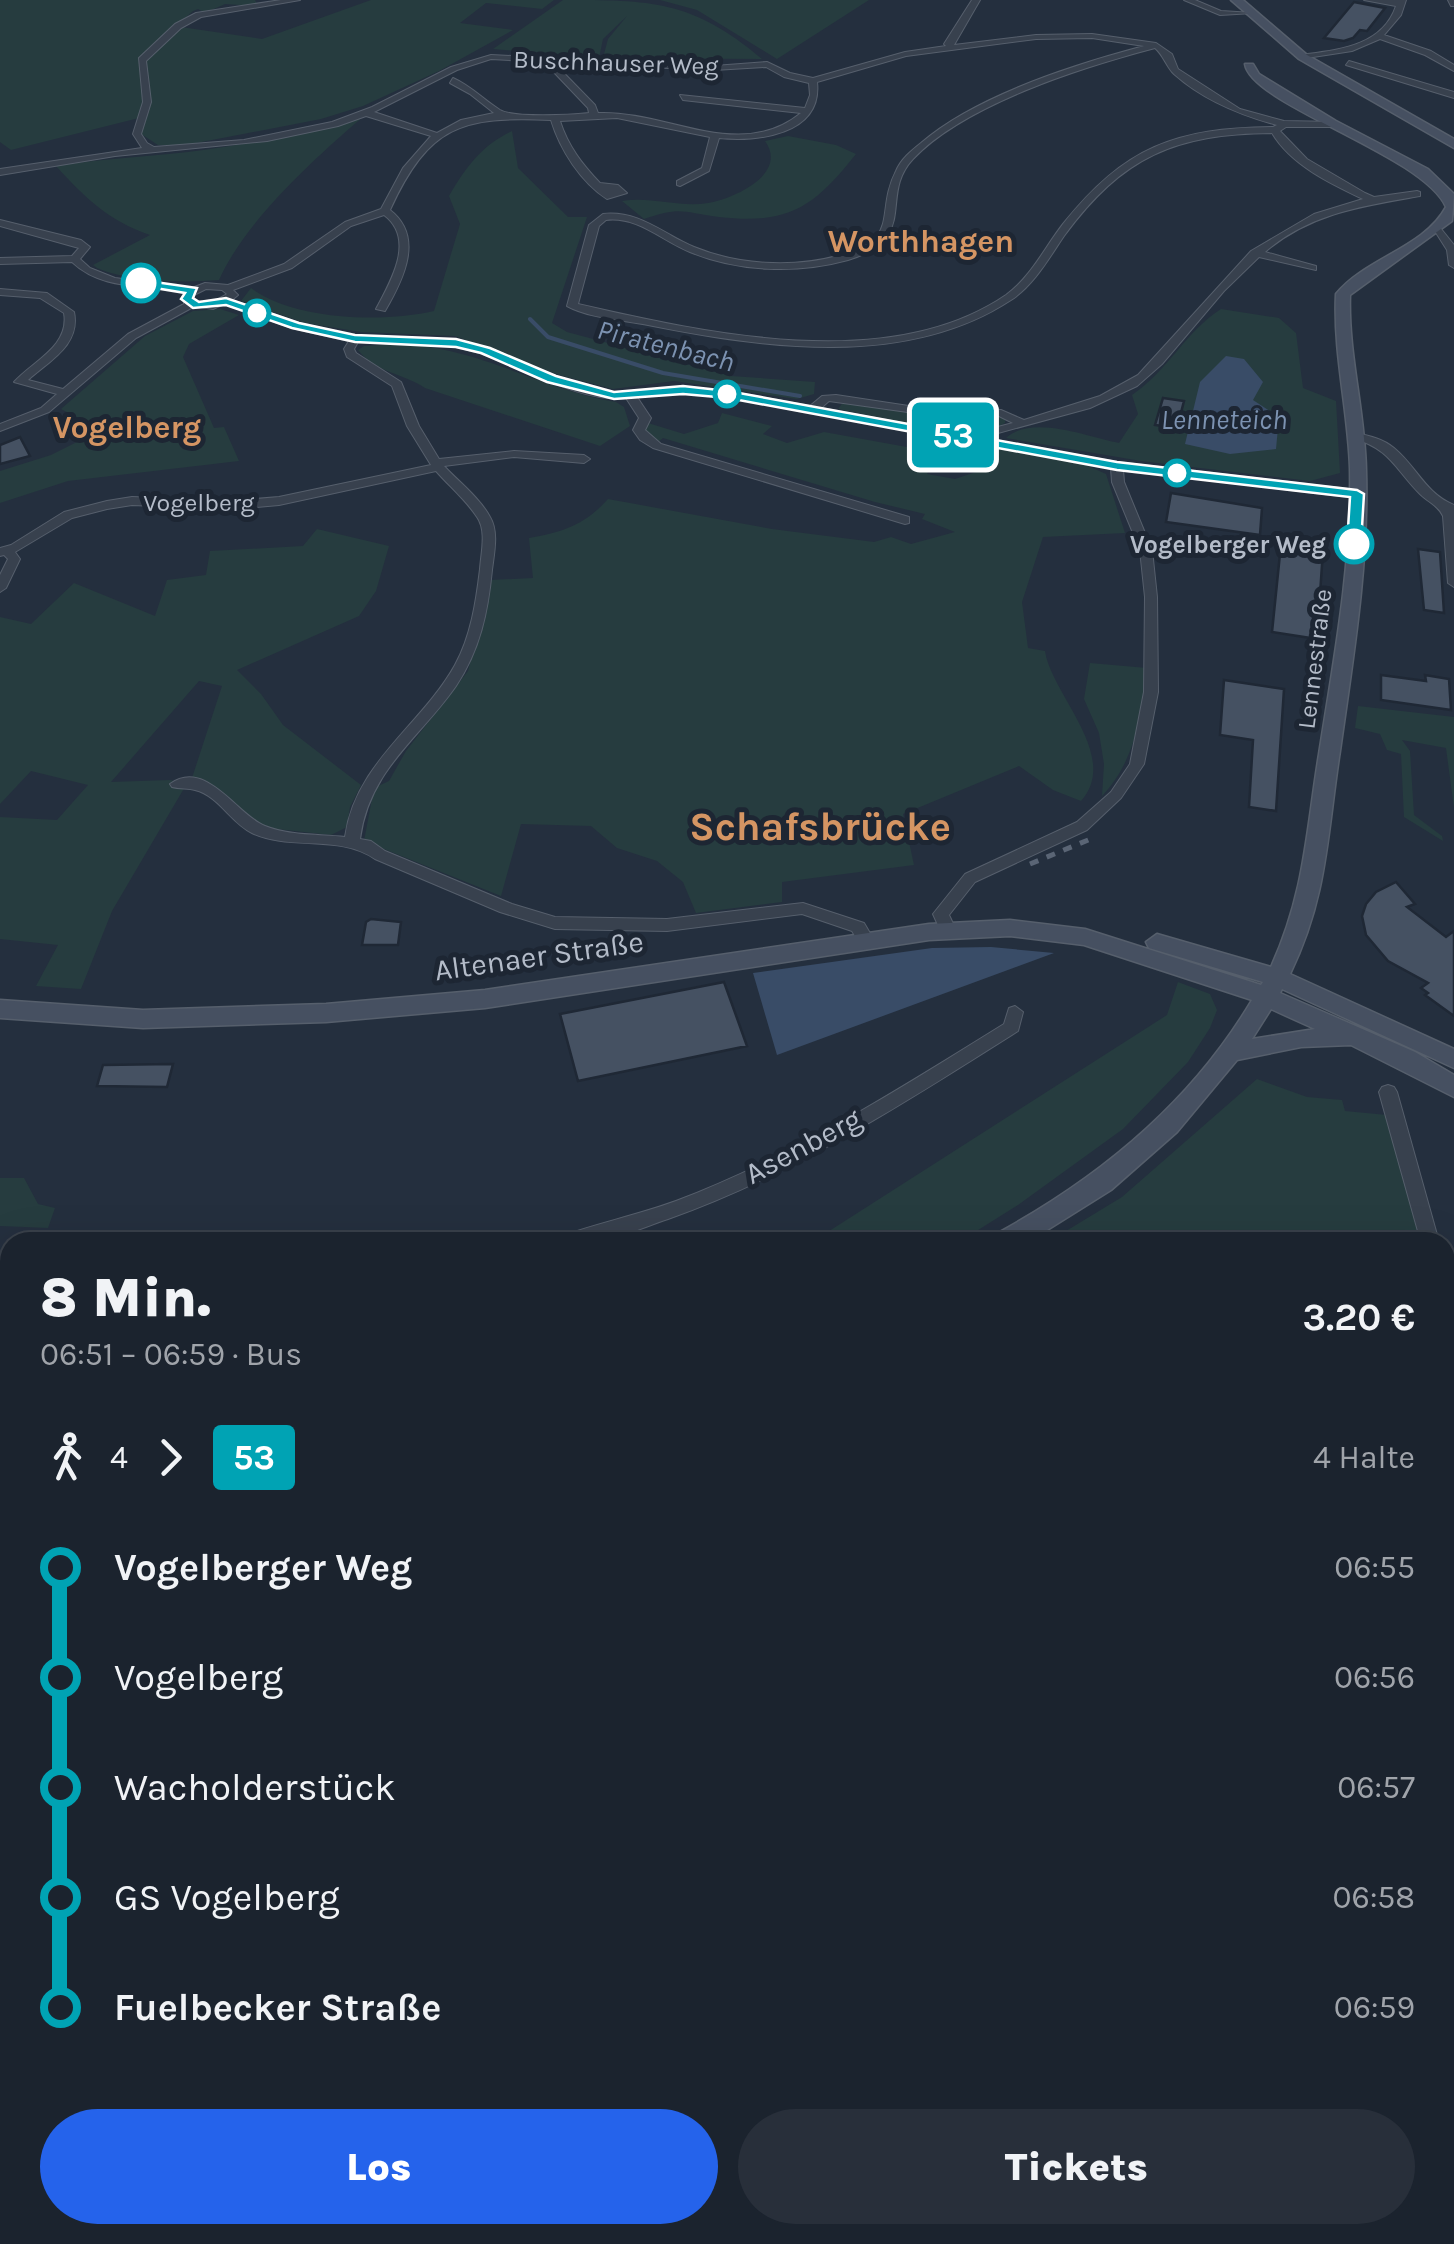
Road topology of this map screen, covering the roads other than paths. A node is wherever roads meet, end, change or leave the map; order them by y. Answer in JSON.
{"nodes":[{"id":1,"x":296,"y":0,"type":"edge"},
{"id":2,"x":976,"y":0,"type":"edge"},
{"id":3,"x":1188,"y":0,"type":"edge"},
{"id":4,"x":1236,"y":0,"type":"edge"},
{"id":5,"x":1368,"y":0,"type":"edge"},
{"id":6,"x":1402,"y":2,"type":"edge"},
{"id":7,"x":1253,"y":18,"type":"junction"},
{"id":8,"x":1379,"y":36,"type":"junction"},
{"id":9,"x":1156,"y":45,"type":"junction"},
{"id":10,"x":1444,"y":48,"type":"dead end"},
{"id":11,"x":953,"y":49,"type":"junction"},
{"id":12,"x":1428,"y":52,"type":"junction"},
{"id":13,"x":1263,"y":54,"type":"junction"},
{"id":14,"x":1299,"y":54,"type":"junction"},
{"id":15,"x":1279,"y":56,"type":"dead end"},
{"id":16,"x":1349,"y":63,"type":"dead end"},
{"id":17,"x":552,"y":64,"type":"dead end"},
{"id":18,"x":1454,"y":69,"type":"edge"},
{"id":19,"x":453,"y":80,"type":"dead end"},
{"id":20,"x":813,"y":81,"type":"junction"},
{"id":21,"x":1266,"y":82,"type":"junction"},
{"id":22,"x":1454,"y":95,"type":"edge"},
{"id":23,"x":683,"y":97,"type":"dead end"},
{"id":24,"x":807,"y":111,"type":"junction"},
{"id":25,"x":367,"y":112,"type":"junction"},
{"id":26,"x":500,"y":114,"type":"junction"},
{"id":27,"x":594,"y":114,"type":"junction"},
{"id":28,"x":555,"y":118,"type":"junction"},
{"id":29,"x":1332,"y":124,"type":"junction"},
{"id":30,"x":1280,"y":127,"type":"junction"},
{"id":31,"x":438,"y":136,"type":"junction"},
{"id":32,"x":715,"y":136,"type":"junction"},
{"id":33,"x":1454,"y":144,"type":"edge"},
{"id":34,"x":152,"y":150,"type":"junction"},
{"id":35,"x":0,"y":172,"type":"edge"},
{"id":36,"x":680,"y":183,"type":"dead end"},
{"id":37,"x":597,"y":186,"type":"dead end"},
{"id":38,"x":1417,"y":194,"type":"dead end"},
{"id":39,"x":1374,"y":200,"type":"junction"},
{"id":40,"x":385,"y":211,"type":"junction"},
{"id":41,"x":0,"y":223,"type":"edge"},
{"id":42,"x":1438,"y":228,"type":"junction"},
{"id":43,"x":1255,"y":254,"type":"junction"},
{"id":44,"x":75,"y":259,"type":"junction"},
{"id":45,"x":0,"y":262,"type":"edge"},
{"id":46,"x":1454,"y":264,"type":"edge"},
{"id":47,"x":1312,"y":268,"type":"dead end"},
{"id":48,"x":0,"y":292,"type":"edge"},
{"id":49,"x":227,"y":295,"type":"junction"},
{"id":50,"x":192,"y":297,"type":"junction"},
{"id":51,"x":380,"y":309,"type":"dead end"},
{"id":52,"x":355,"y":338,"type":"junction"},
{"id":53,"x":68,"y":394,"type":"junction"},
{"id":54,"x":632,"y":397,"type":"junction"},
{"id":55,"x":814,"y":408,"type":"junction"},
{"id":56,"x":1024,"y":424,"type":"junction"},
{"id":57,"x":0,"y":428,"type":"edge"},
{"id":58,"x":1356,"y":436,"type":"junction"},
{"id":59,"x":988,"y":441,"type":"junction"},
{"id":60,"x":584,"y":459,"type":"dead end"},
{"id":61,"x":436,"y":465,"type":"junction"},
{"id":62,"x":1117,"y":466,"type":"junction"},
{"id":63,"x":1357,"y":494,"type":"junction"},
{"id":64,"x":1449,"y":508,"type":"edge"},
{"id":65,"x":905,"y":520,"type":"dead end"},
{"id":66,"x":1453,"y":540,"type":"edge"},
{"id":67,"x":2,"y":548,"type":"edge"},
{"id":68,"x":1454,"y":583,"type":"edge"},
{"id":69,"x":0,"y":588,"type":"edge"},
{"id":70,"x":177,"y":784,"type":"dead end"},
{"id":71,"x":352,"y":843,"type":"junction"},
{"id":72,"x":948,"y":930,"type":"junction"},
{"id":73,"x":866,"y":940,"type":"junction"},
{"id":74,"x":1271,"y":986,"type":"junction"},
{"id":75,"x":0,"y":1009,"type":"edge"},
{"id":76,"x":1015,"y":1012,"type":"dead end"},
{"id":77,"x":1358,"y":1037,"type":"junction"},
{"id":78,"x":1228,"y":1053,"type":"junction"},
{"id":79,"x":1454,"y":1059,"type":"edge"},
{"id":80,"x":1454,"y":1087,"type":"edge"},
{"id":81,"x":1388,"y":1092,"type":"dead end"},
{"id":82,"x":607,"y":1232,"type":"edge"},
{"id":83,"x":1021,"y":1232,"type":"edge"},
{"id":84,"x":1427,"y":1232,"type":"edge"}],
"edges":[{"from":1,"to":34,"type":"street"},
{"from":2,"to":11,"type":"street"},
{"from":3,"to":7,"type":"street"},
{"from":4,"to":7,"type":"main road"},
{"from":5,"to":6,"type":"street"},
{"from":6,"to":8,"type":"street"},
{"from":7,"to":13,"type":"main road"},
{"from":7,"to":14,"type":"main road"},
{"from":8,"to":12,"type":"street"},
{"from":8,"to":14,"type":"street"},
{"from":9,"to":11,"type":"street"},
{"from":9,"to":30,"type":"street"},
{"from":9,"to":30,"type":"street"},
{"from":10,"to":12,"type":"street"},
{"from":11,"to":20,"type":"street"},
{"from":12,"to":18,"type":"street"},
{"from":13,"to":21,"type":"main road"},
{"from":13,"to":21,"type":"main road"},
{"from":14,"to":15,"type":"main road"},
{"from":14,"to":33,"type":"main road"},
{"from":16,"to":22,"type":"street"},
{"from":17,"to":27,"type":"street","name":"Buschhauser Weg"},
{"from":19,"to":26,"type":"street","name":"Buschhauser Weg"},
{"from":20,"to":24,"type":"street"},
{"from":20,"to":25,"type":"street","name":"Buschhauser Weg"},
{"from":21,"to":29,"type":"main road"},
{"from":23,"to":24,"type":"street","name":"Buschhauser Weg"},
{"from":24,"to":32,"type":"street","name":"Buschhauser Weg"},
{"from":25,"to":31,"type":"street"},
{"from":25,"to":34,"type":"street","name":"Buschhauser Weg"},
{"from":26,"to":28,"type":"street","name":"Buschhauser Weg"},
{"from":26,"to":31,"type":"street","name":"Buschhauser Weg"},
{"from":27,"to":28,"type":"street","name":"Buschhauser Weg"},
{"from":27,"to":32,"type":"street","name":"Buschhauser Weg"},
{"from":28,"to":37,"type":"street"},
{"from":29,"to":30,"type":"street"},
{"from":29,"to":42,"type":"main road"},
{"from":30,"to":39,"type":"street"},
{"from":31,"to":40,"type":"street","name":"Buschhauser Weg"},
{"from":32,"to":36,"type":"street"},
{"from":34,"to":35,"type":"street","name":"Buschhauser Weg"},
{"from":38,"to":39,"type":"street"},
{"from":39,"to":43,"type":"street"},
{"from":40,"to":49,"type":"street"},
{"from":40,"to":51,"type":"street"},
{"from":41,"to":44,"type":"street"},
{"from":42,"to":46,"type":"street"},
{"from":42,"to":58,"type":"main road","name":"Lennestraße"},
{"from":43,"to":47,"type":"street"},
{"from":43,"to":56,"type":"street"},
{"from":44,"to":45,"type":"street"},
{"from":44,"to":50,"type":"street"},
{"from":48,"to":53,"type":"street"},
{"from":49,"to":50,"type":"street"},
{"from":49,"to":50,"type":"street"},
{"from":49,"to":52,"type":"street"},
{"from":50,"to":53,"type":"street"},
{"from":52,"to":54,"type":"street"},
{"from":52,"to":61,"type":"street"},
{"from":53,"to":57,"type":"street"},
{"from":54,"to":55,"type":"street"},
{"from":54,"to":65,"type":"street"},
{"from":55,"to":56,"type":"street"},
{"from":55,"to":59,"type":"street"},
{"from":56,"to":59,"type":"street"},
{"from":58,"to":63,"type":"main road","name":"Lennestraße"},
{"from":58,"to":64,"type":"street"},
{"from":59,"to":62,"type":"street"},
{"from":60,"to":61,"type":"street","name":"Vogelberg"},
{"from":61,"to":67,"type":"street","name":"Vogelberg"},
{"from":61,"to":71,"type":"street"},
{"from":62,"to":63,"type":"street"},
{"from":62,"to":72,"type":"street"},
{"from":63,"to":74,"type":"main road","name":"Lennestraße"},
{"from":64,"to":66,"type":"street"},
{"from":66,"to":68,"type":"street"},
{"from":67,"to":69,"type":"street","name":"Vogelberg"},
{"from":70,"to":71,"type":"street"},
{"from":71,"to":73,"type":"street"},
{"from":72,"to":73,"type":"main road","name":"Altenaer Straße"},
{"from":72,"to":74,"type":"main road","name":"Altenaer Straße"},
{"from":73,"to":75,"type":"main road","name":"Altenaer Straße"},
{"from":74,"to":77,"type":"main road","name":"Altenaer Straße"},
{"from":74,"to":78,"type":"main road","name":"Lennestraße"},
{"from":74,"to":79,"type":"main road","name":"Altenaer Straße"},
{"from":76,"to":82,"type":"street","name":"Asenberg"},
{"from":77,"to":78,"type":"main road"},
{"from":77,"to":80,"type":"main road","name":"Altenaer Straße"},
{"from":78,"to":83,"type":"main road","name":"Lennestraße"},
{"from":81,"to":84,"type":"street"}]}
